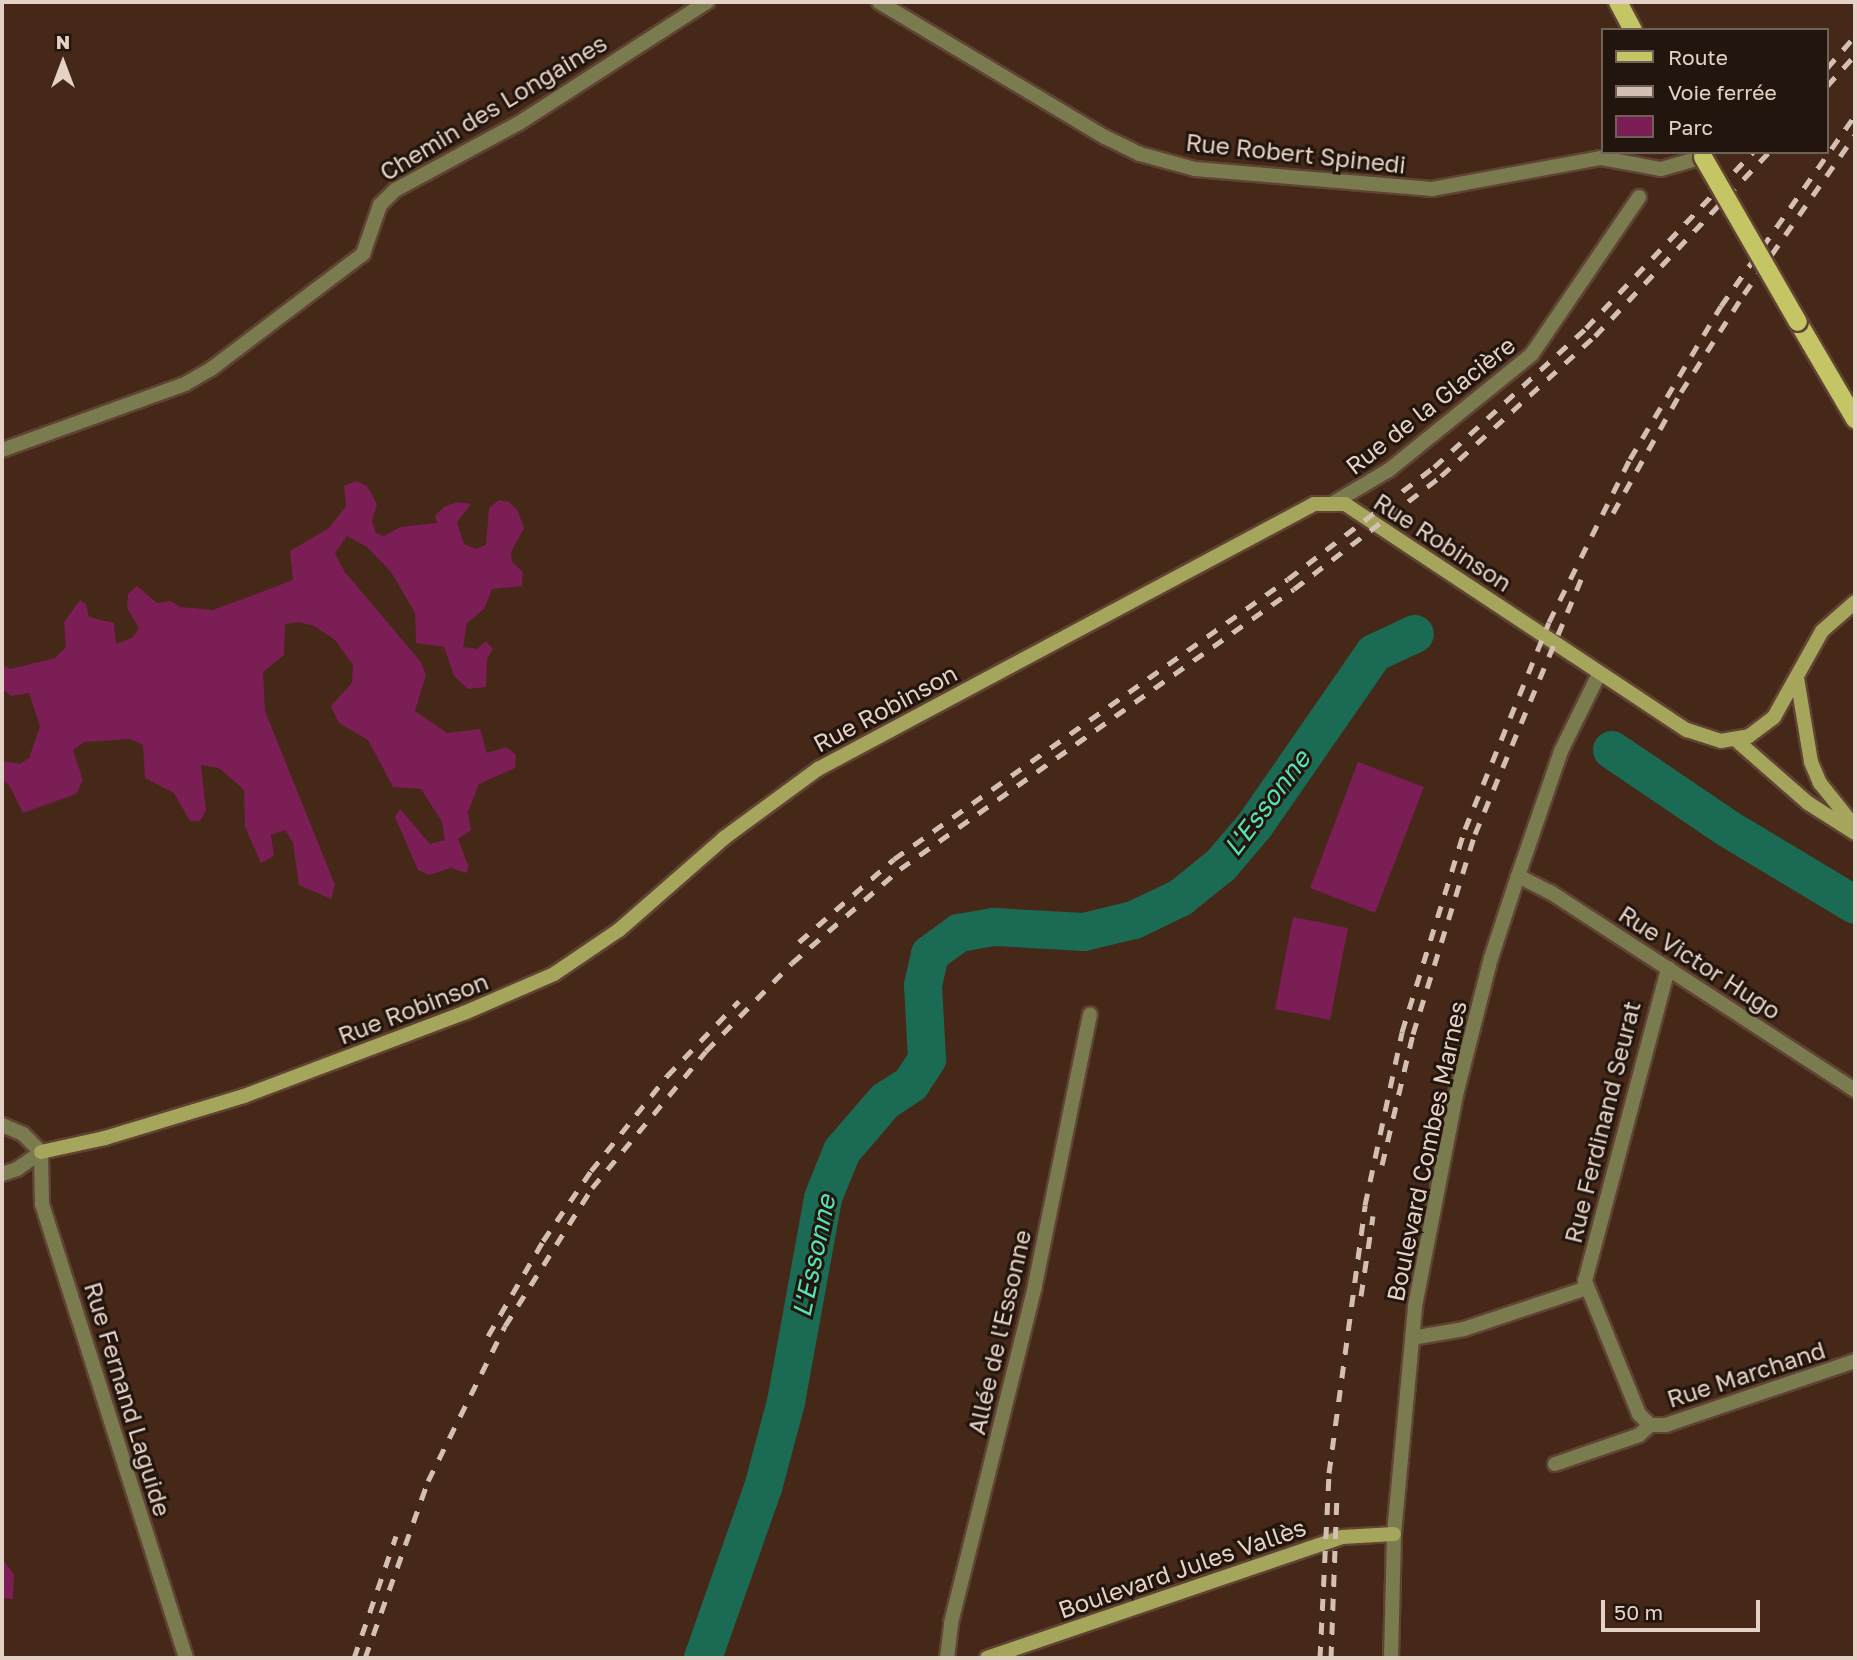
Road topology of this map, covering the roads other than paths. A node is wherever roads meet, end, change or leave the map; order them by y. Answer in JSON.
{"nodes":[{"id":1,"x":707,"y":2,"type":"edge"},
{"id":2,"x":879,"y":2,"type":"edge"},
{"id":3,"x":1618,"y":2,"type":"edge"},
{"id":4,"x":1632,"y":28,"type":"edge"},
{"id":5,"x":1701,"y":154,"type":"edge"},
{"id":6,"x":1639,"y":197,"type":"dead end"},
{"id":7,"x":1855,"y":419,"type":"edge"},
{"id":8,"x":2,"y":450,"type":"edge"},
{"id":9,"x":1335,"y":502,"type":"junction"},
{"id":10,"x":1855,"y":602,"type":"edge"},
{"id":11,"x":1599,"y":674,"type":"junction"},
{"id":12,"x":1797,"y":678,"type":"junction"},
{"id":13,"x":1736,"y":740,"type":"junction"},
{"id":14,"x":1855,"y":827,"type":"edge"},
{"id":15,"x":1855,"y":833,"type":"edge"},
{"id":16,"x":1518,"y":876,"type":"junction"},
{"id":17,"x":1668,"y":968,"type":"junction"},
{"id":18,"x":1090,"y":1015,"type":"dead end"},
{"id":19,"x":1855,"y":1090,"type":"edge"},
{"id":20,"x":2,"y":1125,"type":"edge"},
{"id":21,"x":41,"y":1152,"type":"junction"},
{"id":22,"x":2,"y":1174,"type":"edge"},
{"id":23,"x":1587,"y":1288,"type":"junction"},
{"id":24,"x":1412,"y":1338,"type":"junction"},
{"id":25,"x":1855,"y":1361,"type":"edge"},
{"id":26,"x":1650,"y":1425,"type":"junction"},
{"id":27,"x":1555,"y":1464,"type":"dead end"},
{"id":28,"x":1394,"y":1534,"type":"junction"},
{"id":29,"x":186,"y":1658,"type":"edge"},
{"id":30,"x":947,"y":1658,"type":"edge"},
{"id":31,"x":987,"y":1658,"type":"edge"},
{"id":32,"x":1391,"y":1658,"type":"edge"}],
"edges":[{"from":1,"to":8,"type":"street","name":"Chemin des Longaines"},
{"from":2,"to":5,"type":"street","name":"Rue Robert Spinedi"},
{"from":3,"to":4,"type":"main road"},
{"from":5,"to":7,"type":"main road","bridge":true},
{"from":6,"to":9,"type":"street","name":"Rue de la Glacière"},
{"from":9,"to":11,"type":"street","name":"Rue Robinson"},
{"from":9,"to":21,"type":"street","name":"Rue Robinson"},
{"from":10,"to":12,"type":"street"},
{"from":11,"to":13,"type":"street","name":"Rue Robinson"},
{"from":11,"to":16,"type":"street","name":"Boulevard Combes Marnes"},
{"from":12,"to":13,"type":"street"},
{"from":12,"to":14,"type":"street"},
{"from":13,"to":15,"type":"street"},
{"from":16,"to":17,"type":"street","name":"Rue Victor Hugo"},
{"from":16,"to":24,"type":"street","name":"Boulevard Combes Marnes"},
{"from":17,"to":19,"type":"street","name":"Rue Victor Hugo"},
{"from":17,"to":23,"type":"street","name":"Rue Ferdinand Seurat"},
{"from":18,"to":30,"type":"street","name":"Allée de l'Essonne"},
{"from":20,"to":21,"type":"street"},
{"from":21,"to":22,"type":"street"},
{"from":21,"to":29,"type":"street","name":"Rue Fernand Laguide"},
{"from":23,"to":24,"type":"street"},
{"from":23,"to":26,"type":"street"},
{"from":24,"to":28,"type":"street","name":"Boulevard Combes Marnes"},
{"from":25,"to":26,"type":"street","name":"Rue Marchand"},
{"from":26,"to":27,"type":"street","name":"Rue Marchand"},
{"from":28,"to":31,"type":"street","name":"Boulevard Jules Vallès"},
{"from":28,"to":32,"type":"street","name":"Boulevard Combes Marnes"}]}
